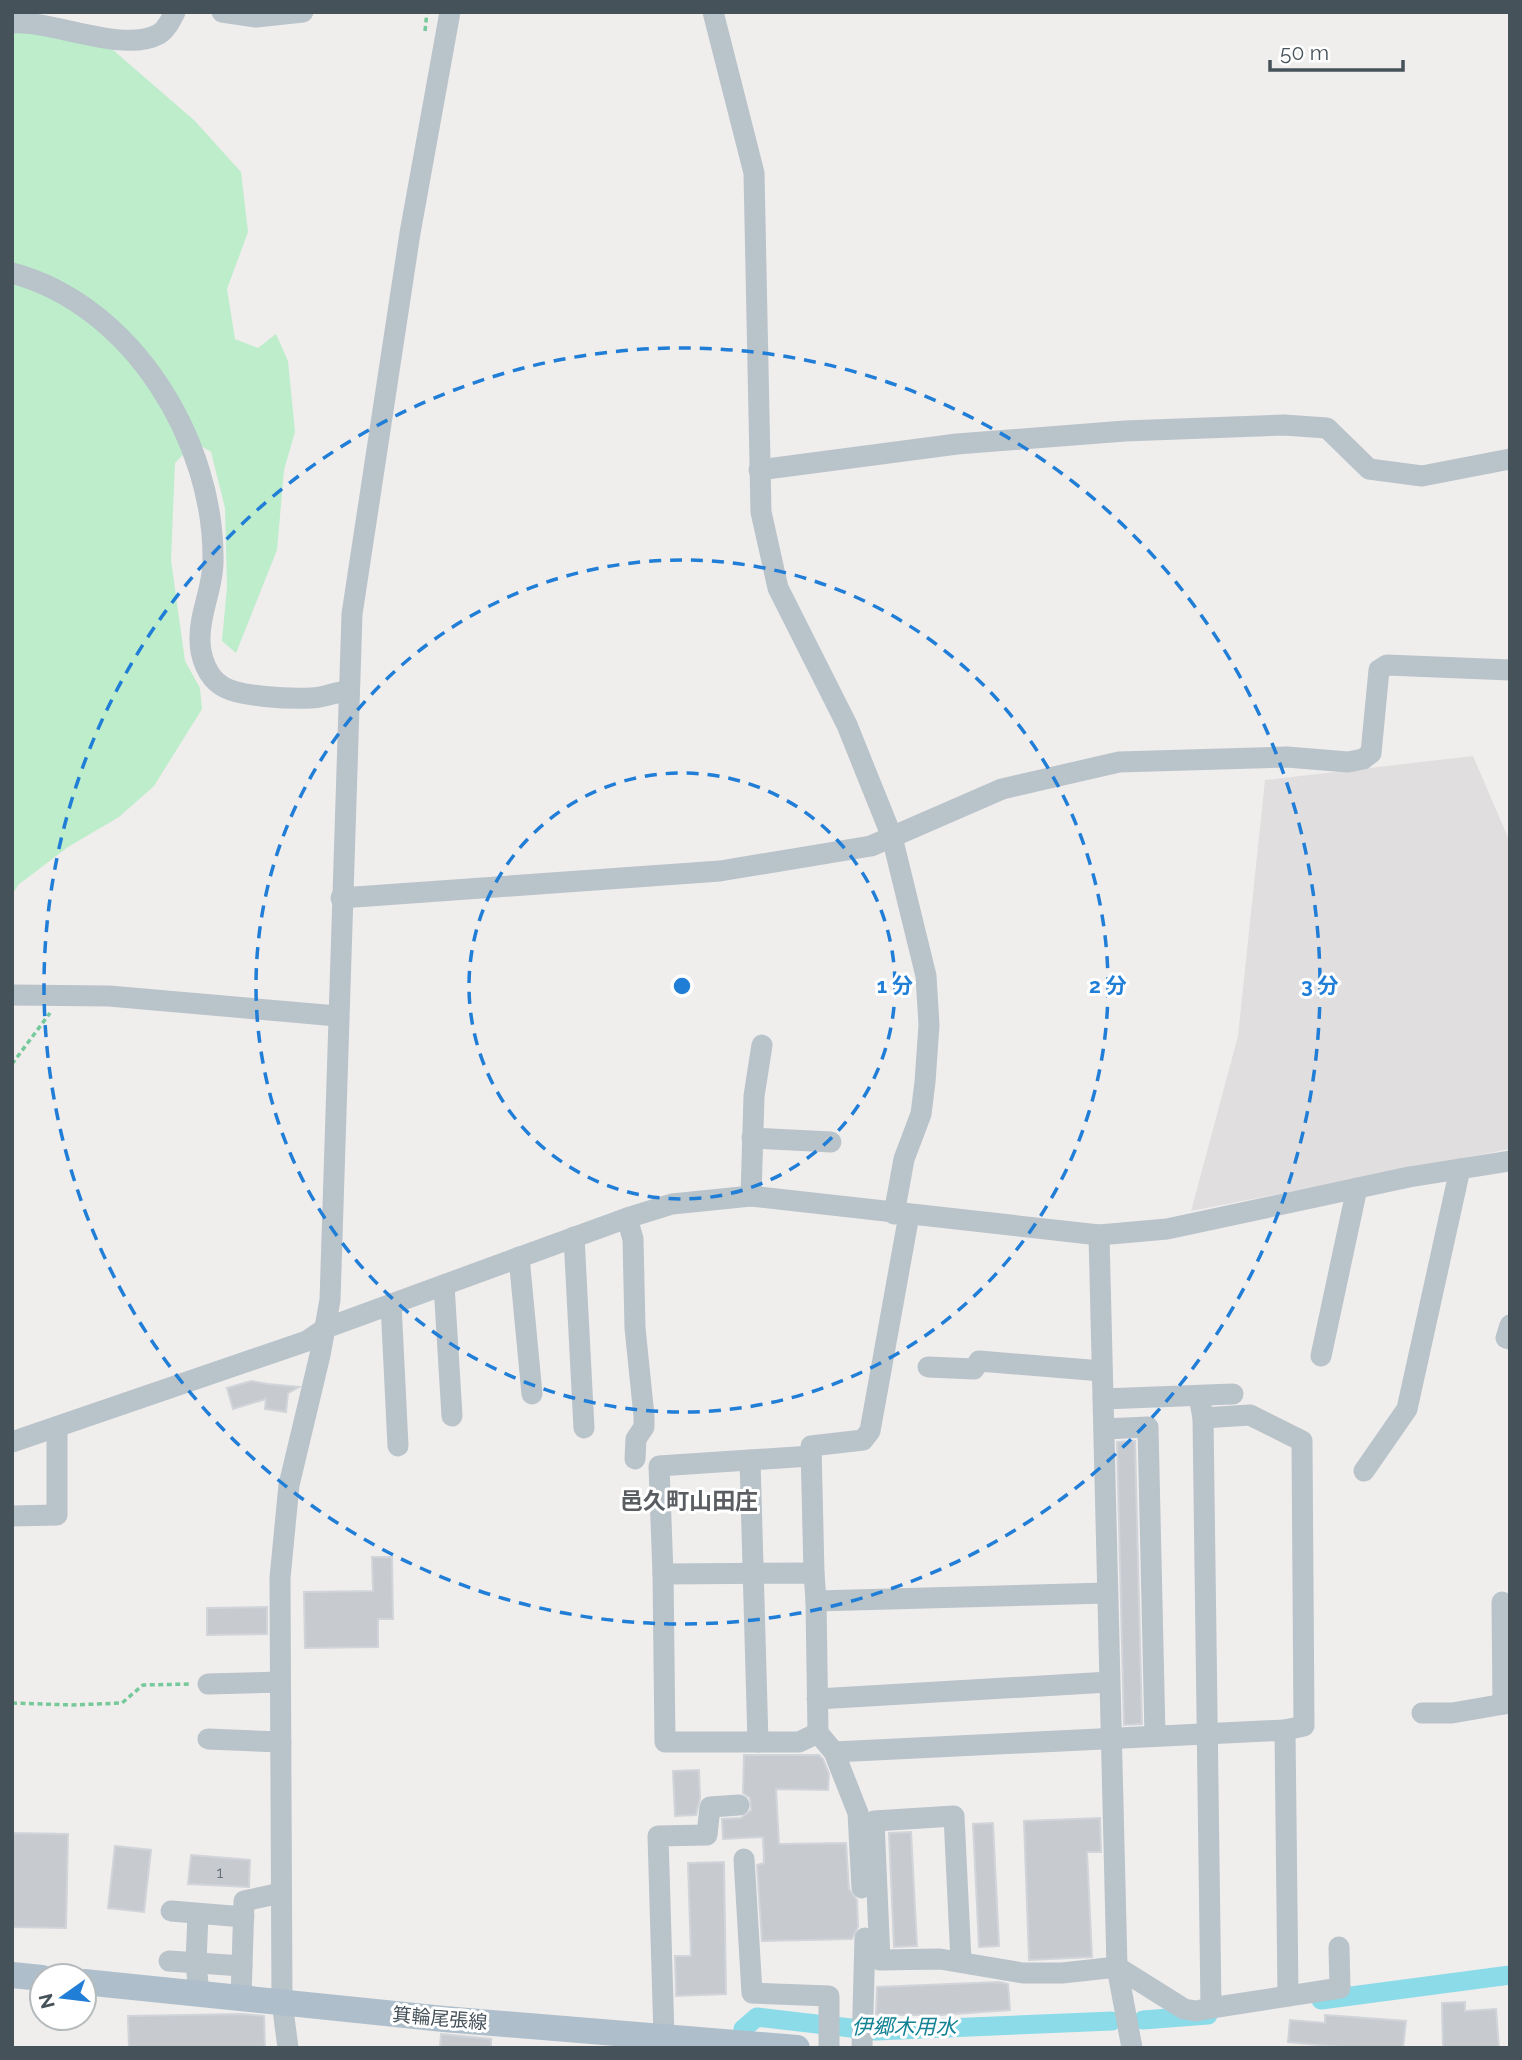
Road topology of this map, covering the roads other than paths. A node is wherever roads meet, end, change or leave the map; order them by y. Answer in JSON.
{"nodes":[{"id":1,"x":175,"y":12,"type":"edge"},
{"id":2,"x":222,"y":12,"type":"edge"},
{"id":3,"x":303,"y":12,"type":"edge"},
{"id":4,"x":450,"y":12,"type":"edge"},
{"id":5,"x":713,"y":12,"type":"edge"},
{"id":6,"x":12,"y":23,"type":"edge"},
{"id":7,"x":12,"y":273,"type":"edge"},
{"id":8,"x":1510,"y":459,"type":"edge"},
{"id":9,"x":760,"y":470,"type":"junction"},
{"id":10,"x":1510,"y":670,"type":"edge"},
{"id":11,"x":347,"y":691,"type":"junction"},
{"id":12,"x":892,"y":837,"type":"junction"},
{"id":13,"x":341,"y":898,"type":"junction"},
{"id":14,"x":12,"y":995,"type":"edge"},
{"id":15,"x":337,"y":1016,"type":"junction"},
{"id":16,"x":762,"y":1045,"type":"dead end"},
{"id":17,"x":752,"y":1138,"type":"junction"},
{"id":18,"x":831,"y":1142,"type":"dead end"},
{"id":19,"x":1510,"y":1161,"type":"edge"},
{"id":20,"x":1460,"y":1169,"type":"junction"},
{"id":21,"x":1357,"y":1188,"type":"junction"},
{"id":22,"x":751,"y":1196,"type":"junction"},
{"id":23,"x":902,"y":1214,"type":"junction"},
{"id":24,"x":626,"y":1218,"type":"junction"},
{"id":25,"x":1099,"y":1235,"type":"junction"},
{"id":26,"x":574,"y":1237,"type":"junction"},
{"id":27,"x":519,"y":1256,"type":"junction"},
{"id":28,"x":444,"y":1284,"type":"junction"},
{"id":29,"x":391,"y":1304,"type":"junction"},
{"id":30,"x":1510,"y":1325,"type":"edge"},
{"id":31,"x":326,"y":1328,"type":"junction"},
{"id":32,"x":1510,"y":1339,"type":"edge"},
{"id":33,"x":1321,"y":1356,"type":"dead end"},
{"id":34,"x":928,"y":1367,"type":"dead end"},
{"id":35,"x":1102,"y":1371,"type":"junction"},
{"id":36,"x":532,"y":1394,"type":"dead end"},
{"id":37,"x":1234,"y":1394,"type":"dead end"},
{"id":38,"x":1199,"y":1396,"type":"junction"},
{"id":39,"x":1103,"y":1399,"type":"junction"},
{"id":40,"x":452,"y":1416,"type":"dead end"},
{"id":41,"x":1203,"y":1418,"type":"junction"},
{"id":42,"x":57,"y":1427,"type":"junction"},
{"id":43,"x":584,"y":1428,"type":"dead end"},
{"id":44,"x":1104,"y":1429,"type":"junction"},
{"id":45,"x":12,"y":1442,"type":"edge"},
{"id":46,"x":398,"y":1446,"type":"dead end"},
{"id":47,"x":811,"y":1456,"type":"junction"},
{"id":48,"x":635,"y":1459,"type":"dead end"},
{"id":49,"x":750,"y":1460,"type":"junction"},
{"id":50,"x":1364,"y":1471,"type":"dead end"},
{"id":51,"x":12,"y":1516,"type":"edge"},
{"id":52,"x":753,"y":1573,"type":"junction"},
{"id":53,"x":814,"y":1573,"type":"junction"},
{"id":54,"x":663,"y":1574,"type":"junction"},
{"id":55,"x":1107,"y":1593,"type":"junction"},
{"id":56,"x":816,"y":1601,"type":"junction"},
{"id":57,"x":1502,"y":1602,"type":"dead end"},
{"id":58,"x":280,"y":1682,"type":"junction"},
{"id":59,"x":1109,"y":1682,"type":"junction"},
{"id":60,"x":208,"y":1684,"type":"road end"},
{"id":61,"x":817,"y":1699,"type":"junction"},
{"id":62,"x":1506,"y":1704,"type":"edge"},
{"id":63,"x":1422,"y":1713,"type":"dead end"},
{"id":64,"x":1285,"y":1730,"type":"junction"},
{"id":65,"x":818,"y":1733,"type":"junction"},
{"id":66,"x":1207,"y":1733,"type":"junction"},
{"id":67,"x":1154,"y":1735,"type":"junction"},
{"id":68,"x":1112,"y":1737,"type":"junction"},
{"id":69,"x":208,"y":1740,"type":"dead end"},
{"id":70,"x":281,"y":1742,"type":"junction"},
{"id":71,"x":758,"y":1742,"type":"junction"},
{"id":72,"x":834,"y":1752,"type":"junction"},
{"id":73,"x":739,"y":1805,"type":"dead end"},
{"id":74,"x":744,"y":1859,"type":"dead end"},
{"id":75,"x":281,"y":1894,"type":"junction"},
{"id":76,"x":171,"y":1911,"type":"dead end"},
{"id":77,"x":198,"y":1914,"type":"junction"},
{"id":78,"x":244,"y":1917,"type":"junction"},
{"id":79,"x":1339,"y":1947,"type":"dead end"},
{"id":80,"x":169,"y":1961,"type":"dead end"},
{"id":81,"x":961,"y":1961,"type":"junction"},
{"id":82,"x":196,"y":1963,"type":"junction"},
{"id":83,"x":242,"y":1966,"type":"junction"},
{"id":84,"x":1117,"y":1967,"type":"junction"},
{"id":85,"x":98,"y":1983,"type":"edge"},
{"id":86,"x":199,"y":1994,"type":"junction"},
{"id":87,"x":1288,"y":1996,"type":"junction"},
{"id":88,"x":242,"y":1998,"type":"junction"},
{"id":89,"x":282,"y":2002,"type":"junction"},
{"id":90,"x":1211,"y":2008,"type":"junction"},
{"id":91,"x":829,"y":2033,"type":"edge"},
{"id":92,"x":664,"y":2037,"type":"junction"},
{"id":93,"x":739,"y":2045,"type":"edge"},
{"id":94,"x":288,"y":2048,"type":"edge"},
{"id":95,"x":797,"y":2048,"type":"edge"},
{"id":96,"x":862,"y":2048,"type":"edge"},
{"id":97,"x":1132,"y":2048,"type":"edge"}],
"edges":[{"from":1,"to":6,"type":"street"},
{"from":2,"to":3,"type":"street"},
{"from":4,"to":11,"type":"street"},
{"from":5,"to":9,"type":"street"},
{"from":7,"to":11,"type":"street"},
{"from":8,"to":9,"type":"street"},
{"from":9,"to":12,"type":"street"},
{"from":10,"to":12,"type":"street"},
{"from":11,"to":13,"type":"street"},
{"from":12,"to":13,"type":"street"},
{"from":12,"to":23,"type":"street"},
{"from":13,"to":15,"type":"street"},
{"from":14,"to":15,"type":"street"},
{"from":15,"to":31,"type":"street"},
{"from":16,"to":17,"type":"street"},
{"from":17,"to":18,"type":"street"},
{"from":17,"to":22,"type":"street"},
{"from":19,"to":20,"type":"street"},
{"from":20,"to":21,"type":"street"},
{"from":20,"to":50,"type":"street"},
{"from":21,"to":25,"type":"street"},
{"from":21,"to":33,"type":"street"},
{"from":22,"to":23,"type":"street"},
{"from":22,"to":24,"type":"street"},
{"from":23,"to":25,"type":"street"},
{"from":23,"to":47,"type":"street"},
{"from":24,"to":26,"type":"street"},
{"from":24,"to":48,"type":"street"},
{"from":25,"to":35,"type":"street"},
{"from":26,"to":27,"type":"street"},
{"from":26,"to":43,"type":"street"},
{"from":27,"to":28,"type":"street"},
{"from":27,"to":36,"type":"street"},
{"from":28,"to":29,"type":"street"},
{"from":28,"to":40,"type":"street"},
{"from":29,"to":31,"type":"street"},
{"from":29,"to":46,"type":"street"},
{"from":30,"to":32,"type":"street"},
{"from":31,"to":42,"type":"street"},
{"from":31,"to":58,"type":"street"},
{"from":34,"to":35,"type":"street"},
{"from":35,"to":39,"type":"street"},
{"from":37,"to":38,"type":"street"},
{"from":38,"to":39,"type":"street"},
{"from":38,"to":41,"type":"street"},
{"from":39,"to":44,"type":"street"},
{"from":41,"to":64,"type":"street"},
{"from":41,"to":66,"type":"street"},
{"from":42,"to":45,"type":"street"},
{"from":42,"to":51,"type":"street"},
{"from":44,"to":55,"type":"street"},
{"from":44,"to":67,"type":"street"},
{"from":47,"to":49,"type":"street"},
{"from":47,"to":53,"type":"street"},
{"from":49,"to":52,"type":"street"},
{"from":49,"to":54,"type":"street"},
{"from":52,"to":53,"type":"street"},
{"from":52,"to":54,"type":"street"},
{"from":52,"to":71,"type":"street"},
{"from":53,"to":56,"type":"street"},
{"from":54,"to":71,"type":"street"},
{"from":55,"to":56,"type":"street"},
{"from":55,"to":59,"type":"street"},
{"from":56,"to":61,"type":"street"},
{"from":57,"to":62,"type":"street"},
{"from":58,"to":60,"type":"street"},
{"from":58,"to":70,"type":"street"},
{"from":59,"to":61,"type":"street"},
{"from":59,"to":68,"type":"street"},
{"from":61,"to":65,"type":"street"},
{"from":62,"to":63,"type":"street"},
{"from":64,"to":66,"type":"street"},
{"from":64,"to":87,"type":"street"},
{"from":65,"to":71,"type":"street"},
{"from":65,"to":72,"type":"street"},
{"from":66,"to":67,"type":"street"},
{"from":66,"to":90,"type":"street"},
{"from":67,"to":68,"type":"street"},
{"from":68,"to":72,"type":"street"},
{"from":68,"to":84,"type":"street"},
{"from":69,"to":70,"type":"street"},
{"from":70,"to":75,"type":"street"},
{"from":72,"to":96,"type":"street"},
{"from":73,"to":92,"type":"street"},
{"from":74,"to":91,"type":"street"},
{"from":75,"to":78,"type":"street"},
{"from":75,"to":89,"type":"street"},
{"from":76,"to":77,"type":"street"},
{"from":77,"to":78,"type":"street"},
{"from":77,"to":82,"type":"street"},
{"from":78,"to":83,"type":"street"},
{"from":79,"to":87,"type":"street"},
{"from":80,"to":82,"type":"street"},
{"from":81,"to":81,"type":"street"},
{"from":81,"to":84,"type":"street"},
{"from":82,"to":83,"type":"street"},
{"from":82,"to":86,"type":"street"},
{"from":83,"to":88,"type":"street"},
{"from":84,"to":90,"type":"street"},
{"from":84,"to":97,"type":"street"},
{"from":85,"to":86,"type":"main road","name":"箕輪尾張線"},
{"from":86,"to":88,"type":"main road","name":"箕輪尾張線"},
{"from":87,"to":90,"type":"street"},
{"from":88,"to":89,"type":"main road","name":"箕輪尾張線"},
{"from":89,"to":92,"type":"main road","name":"箕輪尾張線"},
{"from":89,"to":94,"type":"street"},
{"from":92,"to":93,"type":"main road","name":"箕輪尾張線"},
{"from":93,"to":95,"type":"main road","name":"箕輪尾張線"}]}
